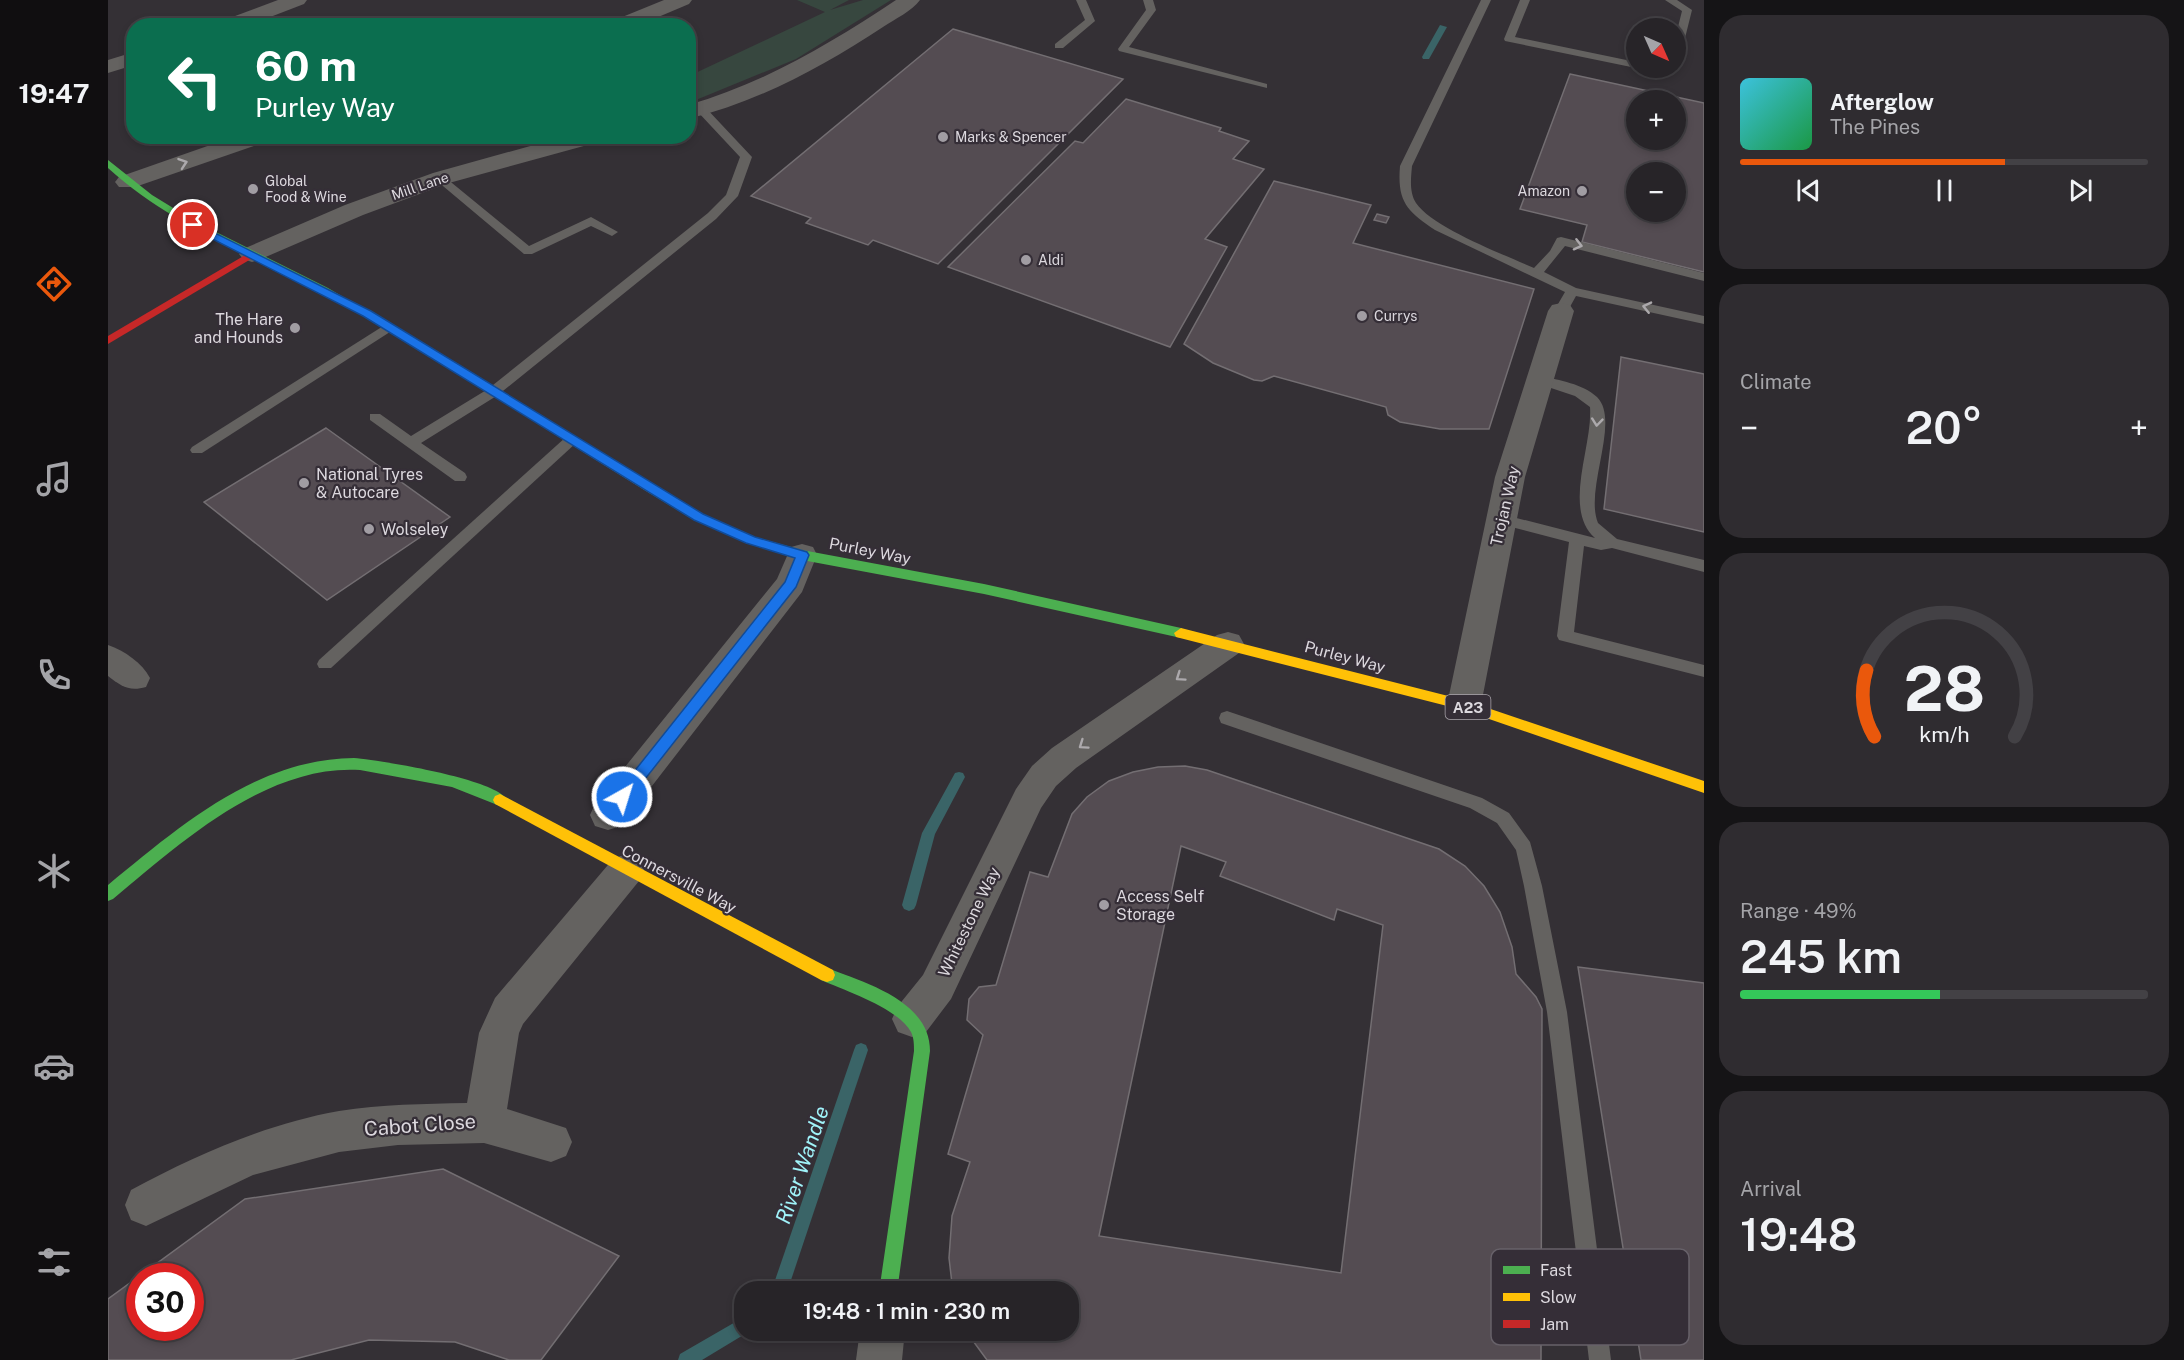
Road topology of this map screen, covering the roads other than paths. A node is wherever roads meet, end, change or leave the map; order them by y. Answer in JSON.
{"nodes":[{"id":1,"x":297,"y":0,"type":"edge"},
{"id":2,"x":682,"y":0,"type":"edge"},
{"id":3,"x":910,"y":0,"type":"edge"},
{"id":4,"x":1081,"y":0,"type":"edge"},
{"id":5,"x":1148,"y":0,"type":"edge"},
{"id":6,"x":1486,"y":0,"type":"edge"},
{"id":7,"x":1525,"y":0,"type":"edge"},
{"id":8,"x":1670,"y":0,"type":"edge"},
{"id":9,"x":248,"y":18,"type":"edge"},
{"id":10,"x":636,"y":18,"type":"edge"},
{"id":11,"x":1685,"y":18,"type":"edge"},
{"id":12,"x":1059,"y":46,"type":"dead end"},
{"id":13,"x":126,"y":61,"type":"edge"},
{"id":14,"x":1626,"y":63,"type":"edge"},
{"id":15,"x":108,"y":67,"type":"edge"},
{"id":16,"x":1263,"y":86,"type":"dead end"},
{"id":17,"x":696,"y":110,"type":"edge"},
{"id":18,"x":696,"y":111,"type":"edge"},
{"id":19,"x":237,"y":144,"type":"edge"},
{"id":20,"x":565,"y":144,"type":"edge"},
{"id":21,"x":108,"y":163,"type":"edge"},
{"id":22,"x":441,"y":178,"type":"junction"},
{"id":23,"x":127,"y":182,"type":"junction"},
{"id":24,"x":612,"y":232,"type":"dead end"},
{"id":25,"x":252,"y":254,"type":"junction"},
{"id":26,"x":1536,"y":273,"type":"junction"},
{"id":27,"x":1704,"y":277,"type":"edge"},
{"id":28,"x":1566,"y":301,"type":"junction"},
{"id":29,"x":1704,"y":320,"type":"edge"},
{"id":30,"x":388,"y":327,"type":"junction"},
{"id":31,"x":108,"y":341,"type":"edge"},
{"id":32,"x":1541,"y":380,"type":"junction"},
{"id":33,"x":493,"y":392,"type":"junction"},
{"id":34,"x":375,"y":417,"type":"dead end"},
{"id":35,"x":571,"y":440,"type":"junction"},
{"id":36,"x":411,"y":443,"type":"junction"},
{"id":37,"x":196,"y":450,"type":"dead end"},
{"id":38,"x":459,"y":477,"type":"dead end"},
{"id":39,"x":1501,"y":519,"type":"junction"},
{"id":40,"x":1576,"y":539,"type":"junction"},
{"id":41,"x":1612,"y":543,"type":"junction"},
{"id":42,"x":802,"y":555,"type":"junction"},
{"id":43,"x":1704,"y":566,"type":"edge"},
{"id":44,"x":1228,"y":644,"type":"junction"},
{"id":45,"x":108,"y":658,"type":"edge"},
{"id":46,"x":325,"y":664,"type":"dead end"},
{"id":47,"x":1704,"y":671,"type":"edge"},
{"id":48,"x":134,"y":678,"type":"dead end"},
{"id":49,"x":1464,"y":705,"type":"junction"},
{"id":50,"x":1227,"y":718,"type":"dead end"},
{"id":51,"x":1704,"y":787,"type":"edge"},
{"id":52,"x":608,"y":815,"type":"dead end"},
{"id":53,"x":626,"y":870,"type":"junction"},
{"id":54,"x":108,"y":894,"type":"edge"},
{"id":55,"x":912,"y":1019,"type":"junction"},
{"id":56,"x":484,"y":1123,"type":"junction"},
{"id":57,"x":550,"y":1142,"type":"dead end"},
{"id":58,"x":146,"y":1205,"type":"dead end"},
{"id":59,"x":1586,"y":1249,"type":"edge"},
{"id":60,"x":890,"y":1281,"type":"edge"},
{"id":61,"x":882,"y":1341,"type":"edge"},
{"id":62,"x":1598,"y":1345,"type":"edge"},
{"id":63,"x":879,"y":1360,"type":"edge"},
{"id":64,"x":1600,"y":1360,"type":"edge"}],
"edges":[{"from":1,"to":9,"type":"street"},
{"from":2,"to":10,"type":"street"},
{"from":3,"to":17,"type":"street"},
{"from":4,"to":12,"type":"lane"},
{"from":5,"to":16,"type":"lane"},
{"from":6,"to":26,"type":"lane"},
{"from":7,"to":14,"type":"lane"},
{"from":8,"to":11,"type":"lane"},
{"from":13,"to":15,"type":"street"},
{"from":18,"to":33,"type":"lane"},
{"from":23,"to":19,"type":"street","one_way":true},
{"from":20,"to":22,"type":"street","name":"Mill Lane"},
{"from":21,"to":23,"type":"main road","name":"Purley Way","number":"A23"},
{"from":22,"to":24,"type":"lane"},
{"from":22,"to":25,"type":"street","name":"Mill Lane"},
{"from":23,"to":25,"type":"main road","name":"Purley Way","number":"A23"},
{"from":25,"to":30,"type":"main road","name":"Purley Way","number":"A23"},
{"from":25,"to":31,"type":"main road"},
{"from":26,"to":27,"type":"lane","one_way":true},
{"from":26,"to":28,"type":"lane"},
{"from":29,"to":28,"type":"lane","one_way":true},
{"from":28,"to":32,"type":"street","name":"Trojan Way"},
{"from":30,"to":33,"type":"main road","name":"Purley Way","number":"A23"},
{"from":30,"to":37,"type":"lane"},
{"from":32,"to":39,"type":"street","name":"Trojan Way"},
{"from":32,"to":41,"type":"lane","one_way":true},
{"from":33,"to":35,"type":"main road","name":"Purley Way","number":"A23"},
{"from":33,"to":36,"type":"lane"},
{"from":34,"to":36,"type":"lane"},
{"from":35,"to":42,"type":"main road","name":"Purley Way","number":"A23"},
{"from":35,"to":46,"type":"lane"},
{"from":36,"to":38,"type":"lane"},
{"from":39,"to":40,"type":"lane"},
{"from":39,"to":49,"type":"street","name":"Trojan Way"},
{"from":40,"to":41,"type":"lane"},
{"from":40,"to":47,"type":"lane"},
{"from":41,"to":43,"type":"lane"},
{"from":42,"to":44,"type":"main road","name":"Purley Way","number":"A23"},
{"from":42,"to":52,"type":"street"},
{"from":44,"to":49,"type":"main road","name":"Purley Way","number":"A23"},
{"from":44,"to":55,"type":"street","name":"Whitestone Way","one_way":true},
{"from":45,"to":48,"type":"street"},
{"from":49,"to":51,"type":"main road","name":"Purley Way","number":"A23"},
{"from":50,"to":59,"type":"lane"},
{"from":53,"to":54,"type":"main road","name":"Connersville Way"},
{"from":53,"to":55,"type":"main road","name":"Connersville Way"},
{"from":53,"to":56,"type":"street","name":"Cabot Close"},
{"from":55,"to":60,"type":"main road"},
{"from":56,"to":57,"type":"street"},
{"from":56,"to":58,"type":"street","name":"Cabot Close"},
{"from":61,"to":63,"type":"street"},
{"from":62,"to":64,"type":"lane"}]}
